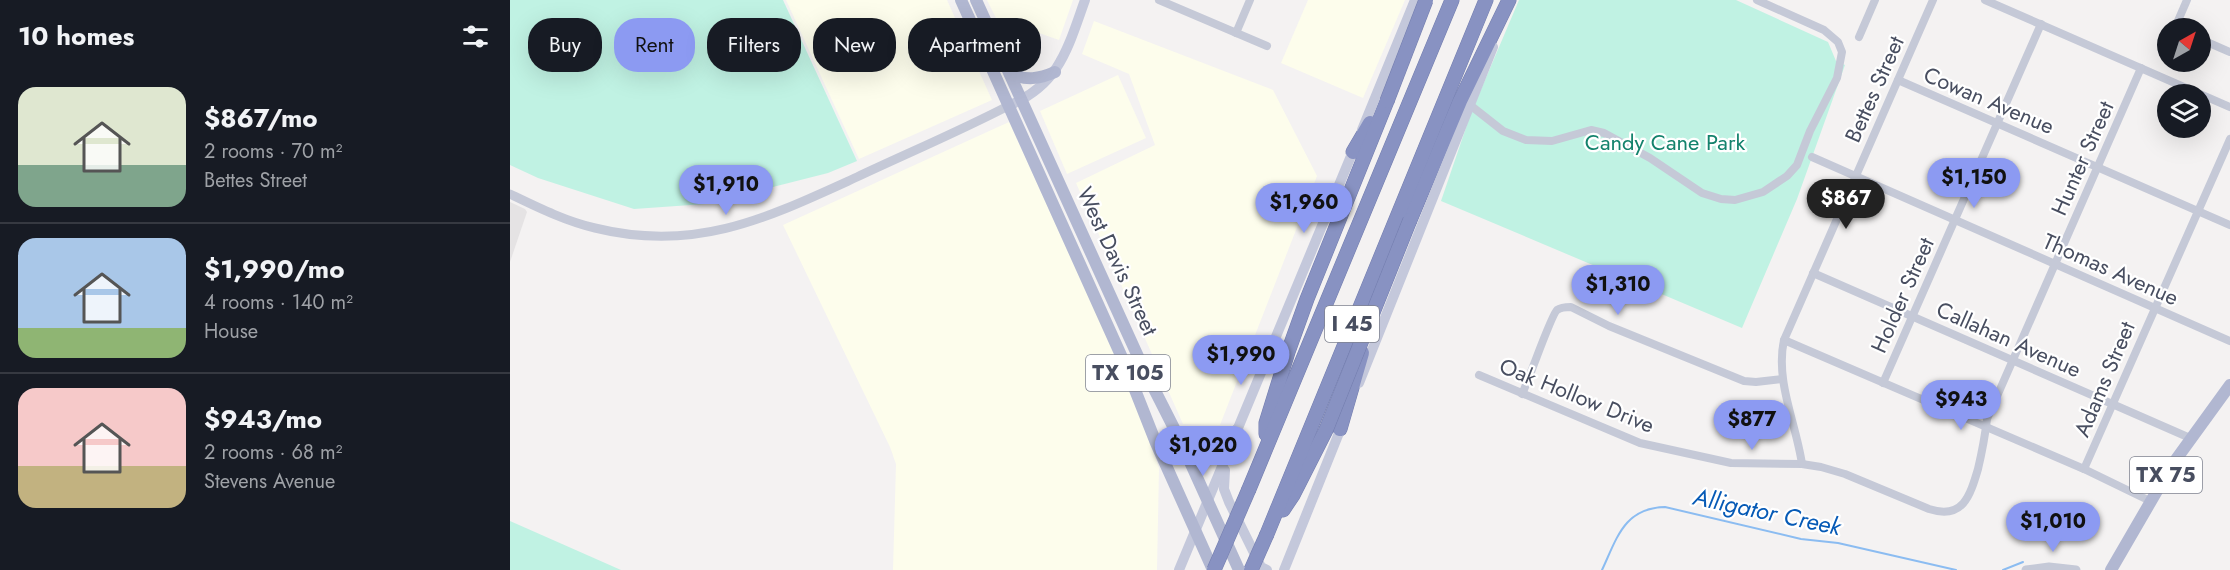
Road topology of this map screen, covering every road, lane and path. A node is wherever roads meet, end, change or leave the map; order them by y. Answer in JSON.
{"nodes":[{"id":1,"x":961,"y":0,"type":"edge"},
{"id":2,"x":976,"y":0,"type":"edge"},
{"id":3,"x":1085,"y":0,"type":"edge"},
{"id":4,"x":1159,"y":0,"type":"edge"},
{"id":5,"x":1250,"y":0,"type":"edge"},
{"id":6,"x":1415,"y":0,"type":"edge"},
{"id":7,"x":1428,"y":0,"type":"edge"},
{"id":8,"x":1452,"y":0,"type":"edge"},
{"id":9,"x":1486,"y":0,"type":"edge"},
{"id":10,"x":1510,"y":0,"type":"edge"},
{"id":11,"x":1757,"y":0,"type":"edge"},
{"id":12,"x":1875,"y":0,"type":"edge"},
{"id":13,"x":1933,"y":0,"type":"edge"},
{"id":14,"x":1985,"y":0,"type":"edge"},
{"id":15,"x":2187,"y":0,"type":"edge"},
{"id":16,"x":2179,"y":18,"type":"edge"},
{"id":17,"x":2042,"y":24,"type":"junction"},
{"id":18,"x":1236,"y":33,"type":"junction"},
{"id":19,"x":1859,"y":38,"type":"dead end"},
{"id":20,"x":2211,"y":44,"type":"edge"},
{"id":21,"x":1267,"y":46,"type":"dead end"},
{"id":22,"x":2230,"y":52,"type":"edge"},
{"id":23,"x":2141,"y":68,"type":"junction"},
{"id":24,"x":1055,"y":72,"type":"junction"},
{"id":25,"x":1010,"y":73,"type":"junction"},
{"id":26,"x":1898,"y":80,"type":"junction"},
{"id":27,"x":1016,"y":103,"type":"junction"},
{"id":28,"x":1470,"y":105,"type":"junction"},
{"id":29,"x":2230,"y":107,"type":"edge"},
{"id":30,"x":1439,"y":115,"type":"junction"},
{"id":31,"x":1999,"y":123,"type":"junction"},
{"id":32,"x":2230,"y":139,"type":"edge"},
{"id":33,"x":1353,"y":152,"type":"junction"},
{"id":34,"x":1812,"y":157,"type":"dead end"},
{"id":35,"x":2098,"y":167,"type":"junction"},
{"id":36,"x":1856,"y":176,"type":"junction"},
{"id":37,"x":510,"y":194,"type":"edge"},
{"id":38,"x":2198,"y":211,"type":"junction"},
{"id":39,"x":1955,"y":220,"type":"junction"},
{"id":40,"x":2230,"y":225,"type":"edge"},
{"id":41,"x":2055,"y":264,"type":"junction"},
{"id":42,"x":1814,"y":273,"type":"junction"},
{"id":43,"x":2155,"y":308,"type":"junction"},
{"id":44,"x":1913,"y":317,"type":"junction"},
{"id":45,"x":1784,"y":340,"type":"junction"},
{"id":46,"x":2230,"y":341,"type":"edge"},
{"id":47,"x":2013,"y":360,"type":"junction"},
{"id":48,"x":1479,"y":375,"type":"dead end"},
{"id":49,"x":1782,"y":380,"type":"junction"},
{"id":50,"x":1883,"y":383,"type":"junction"},
{"id":51,"x":2230,"y":385,"type":"edge"},
{"id":52,"x":1522,"y":394,"type":"junction"},
{"id":53,"x":2113,"y":405,"type":"junction"},
{"id":54,"x":1240,"y":426,"type":"junction"},
{"id":55,"x":1986,"y":428,"type":"junction"},
{"id":56,"x":1333,"y":429,"type":"junction"},
{"id":57,"x":2190,"y":438,"type":"junction"},
{"id":58,"x":1181,"y":442,"type":"junction"},
{"id":59,"x":1267,"y":445,"type":"junction"},
{"id":60,"x":1225,"y":463,"type":"junction"},
{"id":61,"x":1802,"y":464,"type":"junction"},
{"id":62,"x":2084,"y":470,"type":"junction"},
{"id":63,"x":1208,"y":501,"type":"junction"},
{"id":64,"x":2150,"y":501,"type":"junction"},
{"id":65,"x":1196,"y":531,"type":"junction"},
{"id":66,"x":1267,"y":534,"type":"junction"},
{"id":67,"x":1286,"y":565,"type":"edge"},
{"id":68,"x":1179,"y":570,"type":"edge"},
{"id":69,"x":1213,"y":570,"type":"edge"},
{"id":70,"x":1239,"y":570,"type":"edge"},
{"id":71,"x":1251,"y":570,"type":"edge"},
{"id":72,"x":1268,"y":570,"type":"edge"},
{"id":73,"x":1277,"y":570,"type":"edge"},
{"id":74,"x":2026,"y":570,"type":"edge"},
{"id":75,"x":2076,"y":570,"type":"edge"},
{"id":76,"x":2111,"y":570,"type":"edge"}],
"edges":[{"from":1,"to":27,"type":"main road","name":"West Davis Street","number":"TX 105"},
{"from":2,"to":25,"type":"main road","name":"West Davis Street","number":"TX 105"},
{"from":3,"to":24,"type":"main road"},
{"from":4,"to":18,"type":"street"},
{"from":5,"to":18,"type":"street"},
{"from":6,"to":33,"type":"main road"},
{"from":7,"to":33,"type":"highway"},
{"from":7,"to":59,"type":"highway","bridge":true},
{"from":8,"to":59,"type":"highway","number":"I 45"},
{"from":9,"to":30,"type":"highway","number":"I 45"},
{"from":10,"to":28,"type":"main road"},
{"from":10,"to":56,"type":"highway","bridge":true},
{"from":11,"to":28,"type":"street"},
{"from":12,"to":19,"type":"street"},
{"from":13,"to":26,"type":"street","name":"Bettes Street"},
{"from":14,"to":17,"type":"street"},
{"from":15,"to":16,"type":"street"},
{"from":17,"to":23,"type":"street"},
{"from":17,"to":31,"type":"street","name":"Holder Street"},
{"from":18,"to":21,"type":"street"},
{"from":20,"to":22,"type":"street"},
{"from":23,"to":29,"type":"street"},
{"from":23,"to":35,"type":"street","name":"Hunter Street"},
{"from":24,"to":25,"type":"main road"},
{"from":24,"to":27,"type":"main road"},
{"from":25,"to":27,"type":"main road","name":"West Davis Street","number":"TX 105"},
{"from":26,"to":31,"type":"street","name":"Cowan Avenue"},
{"from":26,"to":36,"type":"street","name":"Bettes Street"},
{"from":27,"to":37,"type":"street"},
{"from":27,"to":58,"type":"main road","name":"West Davis Street","number":"TX 105"},
{"from":27,"to":65,"type":"main road","name":"West Davis Street","number":"TX 105"},
{"from":28,"to":56,"type":"main road"},
{"from":30,"to":56,"type":"highway"},
{"from":30,"to":66,"type":"highway","number":"I 45"},
{"from":31,"to":35,"type":"street","name":"Cowan Avenue"},
{"from":31,"to":39,"type":"street","name":"Holder Street"},
{"from":32,"to":38,"type":"street","name":"Adams Street"},
{"from":33,"to":54,"type":"main road"},
{"from":34,"to":36,"type":"street","name":"Thomas Avenue"},
{"from":35,"to":38,"type":"street","name":"Cowan Avenue"},
{"from":35,"to":41,"type":"street","name":"Hunter Street"},
{"from":36,"to":39,"type":"street","name":"Thomas Avenue"},
{"from":36,"to":42,"type":"street","name":"Bettes Street"},
{"from":38,"to":40,"type":"street","name":"Cowan Avenue"},
{"from":38,"to":43,"type":"street","name":"Adams Street"},
{"from":39,"to":41,"type":"street","name":"Thomas Avenue"},
{"from":39,"to":44,"type":"street","name":"Holder Street"},
{"from":41,"to":43,"type":"street","name":"Thomas Avenue"},
{"from":41,"to":47,"type":"street","name":"Hunter Street"},
{"from":42,"to":44,"type":"street","name":"Callahan Avenue"},
{"from":42,"to":45,"type":"street","name":"Bettes Street"},
{"from":43,"to":46,"type":"street","name":"Thomas Avenue"},
{"from":43,"to":53,"type":"street","name":"Adams Street"},
{"from":44,"to":47,"type":"street","name":"Callahan Avenue"},
{"from":44,"to":50,"type":"street","name":"Holder Street"},
{"from":45,"to":49,"type":"street","name":"Bettes Street"},
{"from":45,"to":50,"type":"street"},
{"from":47,"to":53,"type":"street","name":"Callahan Avenue"},
{"from":47,"to":55,"type":"street","name":"Hunter Street"},
{"from":48,"to":52,"type":"street","name":"Oak Hollow Drive"},
{"from":49,"to":52,"type":"street"},
{"from":49,"to":61,"type":"street","name":"Bettes Street"},
{"from":50,"to":55,"type":"street"},
{"from":51,"to":57,"type":"main road","number":"TX 75"},
{"from":52,"to":61,"type":"street","name":"Oak Hollow Drive"},
{"from":53,"to":57,"type":"street","name":"Callahan Avenue"},
{"from":53,"to":62,"type":"street","name":"Adams Street"},
{"from":54,"to":58,"type":"main road"},
{"from":54,"to":60,"type":"main road"},
{"from":55,"to":61,"type":"street","name":"Oak Hollow Drive"},
{"from":55,"to":62,"type":"street"},
{"from":56,"to":66,"type":"highway"},
{"from":56,"to":67,"type":"main road"},
{"from":57,"to":64,"type":"main road","number":"TX 75"},
{"from":58,"to":63,"type":"main road","name":"West Davis Street","number":"TX 105"},
{"from":59,"to":69,"type":"highway","number":"I 45","bridge":true},
{"from":60,"to":63,"type":"main road"},
{"from":60,"to":72,"type":"main road"},
{"from":62,"to":64,"type":"street"},
{"from":63,"to":65,"type":"main road"},
{"from":63,"to":70,"type":"main road","name":"West Davis Street","number":"TX 105"},
{"from":64,"to":76,"type":"main road","number":"TX 75"},
{"from":65,"to":68,"type":"main road"},
{"from":65,"to":69,"type":"main road","name":"West Davis Street","number":"TX 105"},
{"from":66,"to":71,"type":"highway","number":"I 45","bridge":true},
{"from":67,"to":73,"type":"main road"},
{"from":74,"to":75,"type":"street"}]}
